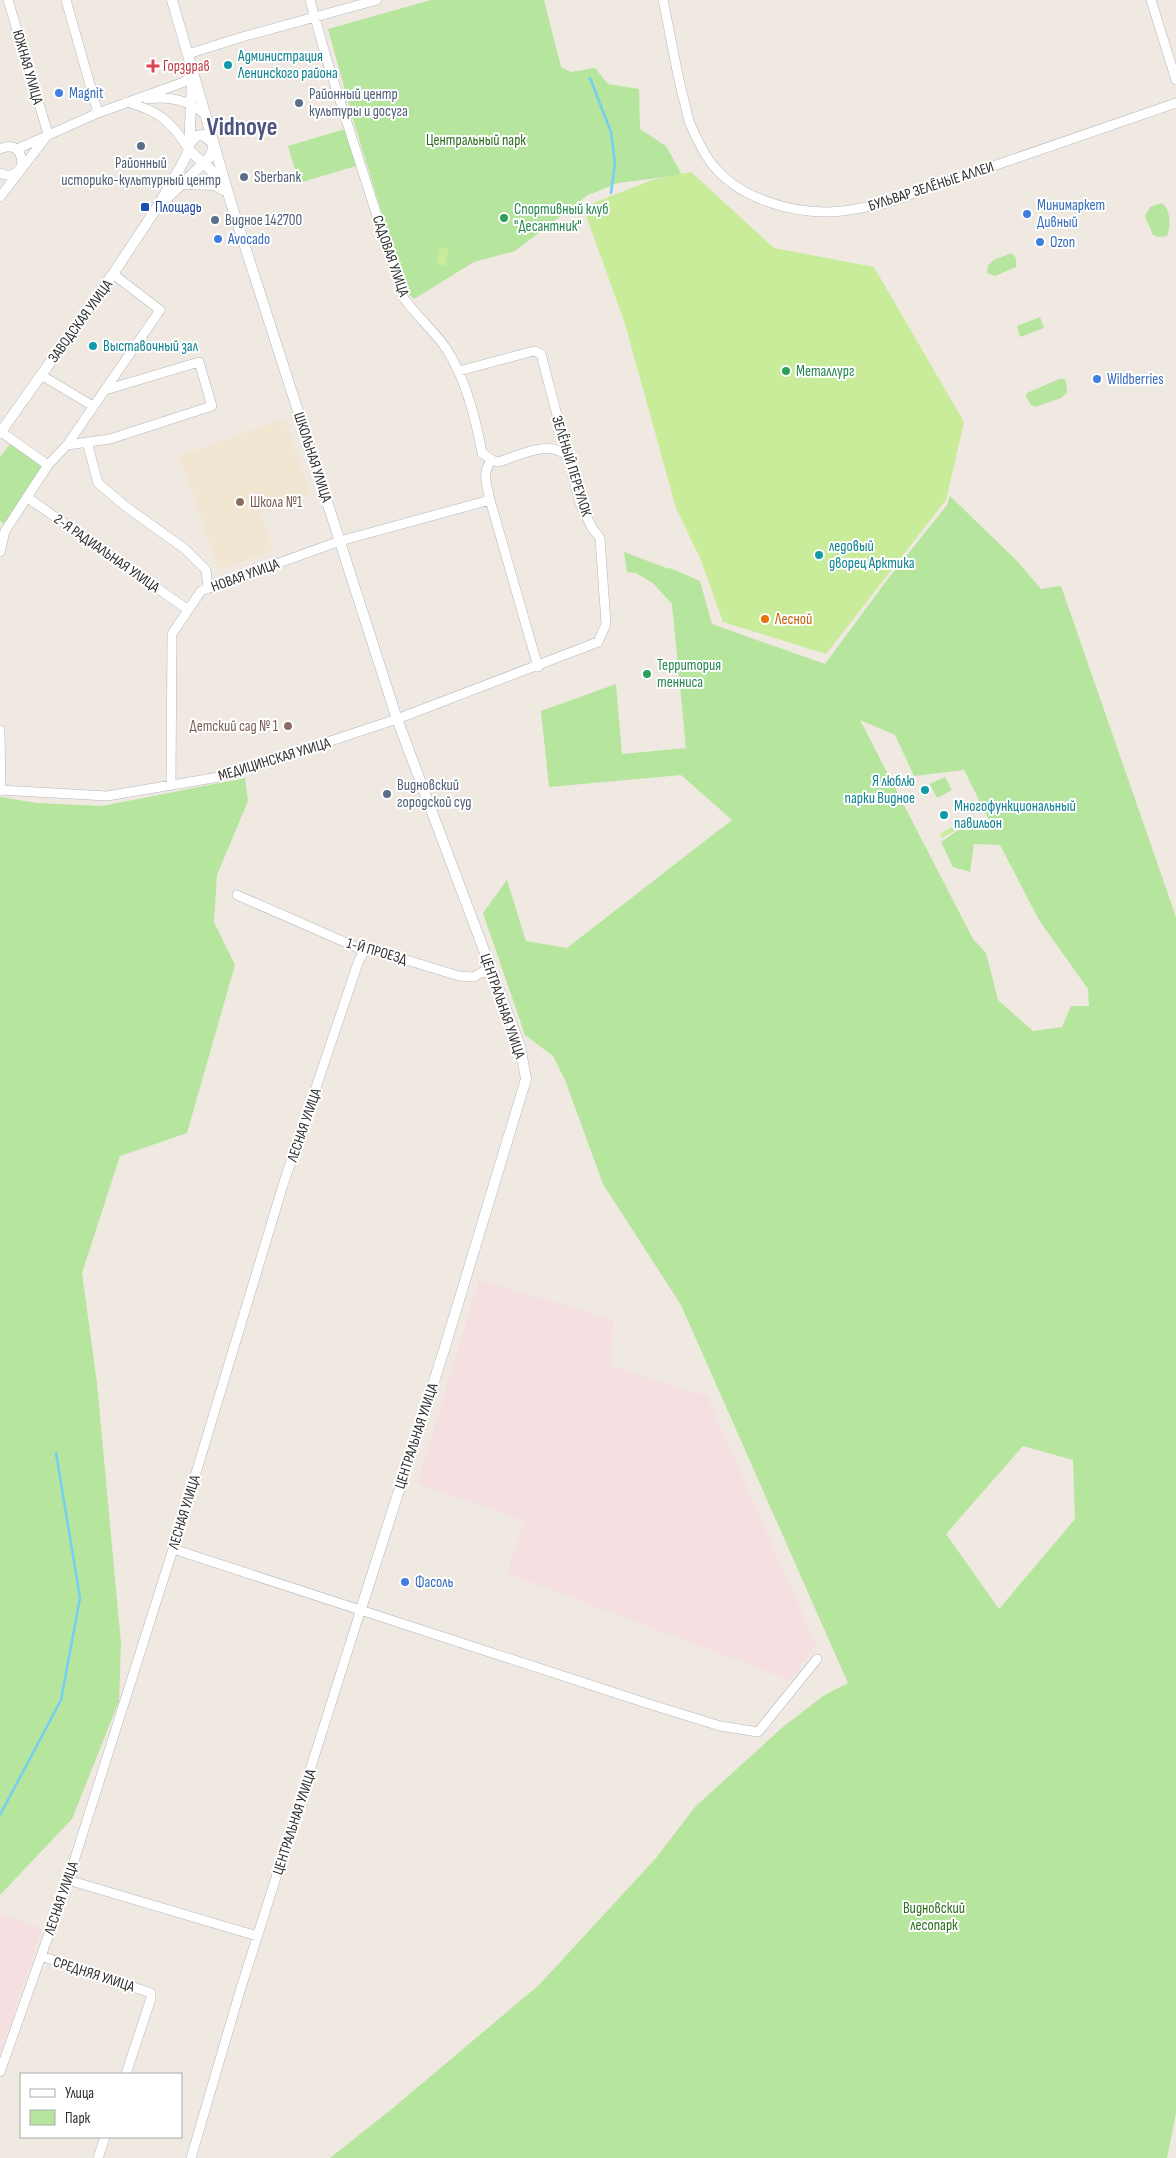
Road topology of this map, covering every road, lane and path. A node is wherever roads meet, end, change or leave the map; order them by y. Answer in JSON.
{"nodes":[{"id":1,"x":8,"y":0,"type":"edge"},
{"id":2,"x":66,"y":0,"type":"edge"},
{"id":3,"x":172,"y":0,"type":"edge"},
{"id":4,"x":310,"y":0,"type":"edge"},
{"id":5,"x":377,"y":0,"type":"edge"},
{"id":6,"x":663,"y":0,"type":"edge"},
{"id":7,"x":1151,"y":0,"type":"edge"},
{"id":8,"x":314,"y":17,"type":"junction"},
{"id":9,"x":188,"y":54,"type":"junction"},
{"id":10,"x":192,"y":71,"type":"junction"},
{"id":11,"x":1176,"y":80,"type":"edge"},
{"id":12,"x":127,"y":102,"type":"junction"},
{"id":13,"x":191,"y":103,"type":"junction"},
{"id":14,"x":1176,"y":103,"type":"edge"},
{"id":15,"x":98,"y":113,"type":"junction"},
{"id":16,"x":205,"y":114,"type":"junction"},
{"id":17,"x":48,"y":134,"type":"junction"},
{"id":18,"x":214,"y":144,"type":"junction"},
{"id":19,"x":189,"y":146,"type":"junction"},
{"id":20,"x":0,"y":149,"type":"edge"},
{"id":21,"x":17,"y":149,"type":"junction"},
{"id":22,"x":203,"y":162,"type":"junction"},
{"id":23,"x":20,"y":171,"type":"junction"},
{"id":24,"x":1,"y":174,"type":"edge"},
{"id":25,"x":181,"y":184,"type":"junction"},
{"id":26,"x":228,"y":194,"type":"junction"},
{"id":27,"x":1,"y":195,"type":"edge"},
{"id":28,"x":157,"y":207,"type":"junction"},
{"id":29,"x":113,"y":274,"type":"junction"},
{"id":30,"x":459,"y":371,"type":"junction"},
{"id":31,"x":41,"y":375,"type":"junction"},
{"id":32,"x":105,"y":390,"type":"junction"},
{"id":33,"x":93,"y":406,"type":"junction"},
{"id":34,"x":0,"y":433,"type":"edge"},
{"id":35,"x":87,"y":442,"type":"junction"},
{"id":36,"x":67,"y":445,"type":"junction"},
{"id":37,"x":569,"y":458,"type":"junction"},
{"id":38,"x":492,"y":460,"type":"junction"},
{"id":39,"x":48,"y":465,"type":"junction"},
{"id":40,"x":28,"y":498,"type":"junction"},
{"id":41,"x":490,"y":500,"type":"junction"},
{"id":42,"x":340,"y":541,"type":"junction"},
{"id":43,"x":0,"y":552,"type":"edge"},
{"id":44,"x":208,"y":588,"type":"junction"},
{"id":45,"x":187,"y":609,"type":"junction"},
{"id":46,"x":598,"y":642,"type":"joint"},
{"id":47,"x":538,"y":667,"type":"junction"},
{"id":48,"x":397,"y":720,"type":"junction"},
{"id":49,"x":0,"y":730,"type":"edge"},
{"id":50,"x":171,"y":786,"type":"junction"},
{"id":51,"x":0,"y":790,"type":"edge"},
{"id":52,"x":237,"y":895,"type":"dead end"},
{"id":53,"x":365,"y":951,"type":"junction"},
{"id":54,"x":493,"y":974,"type":"junction"},
{"id":55,"x":173,"y":1549,"type":"junction"},
{"id":56,"x":360,"y":1609,"type":"junction"},
{"id":57,"x":817,"y":1659,"type":"dead end"},
{"id":58,"x":68,"y":1880,"type":"junction"},
{"id":59,"x":258,"y":1936,"type":"junction"},
{"id":60,"x":41,"y":1956,"type":"junction"},
{"id":61,"x":0,"y":2072,"type":"edge"},
{"id":62,"x":126,"y":2073,"type":"edge"},
{"id":63,"x":105,"y":2138,"type":"edge"},
{"id":64,"x":98,"y":2158,"type":"edge"},
{"id":65,"x":191,"y":2158,"type":"edge"}],
"edges":[{"from":1,"to":17,"type":"street","name":"ЮЖНАЯ УЛИЦА"},
{"from":2,"to":15,"type":"street"},
{"from":3,"to":9,"type":"street"},
{"from":4,"to":8,"type":"street","name":"САДОВАЯ УЛИЦА"},
{"from":5,"to":8,"type":"street"},
{"from":6,"to":14,"type":"street","name":"БУЛЬВАР ЗЕЛЁНЫЕ АЛЛЕИ"},
{"from":7,"to":11,"type":"street"},
{"from":8,"to":9,"type":"street"},
{"from":8,"to":30,"type":"street","name":"САДОВАЯ УЛИЦА"},
{"from":9,"to":10,"type":"street"},
{"from":10,"to":12,"type":"street"},
{"from":10,"to":13,"type":"street"},
{"from":10,"to":16,"type":"street","name":"ШКОЛЬНАЯ УЛИЦА"},
{"from":12,"to":13,"type":"street"},
{"from":12,"to":15,"type":"street"},
{"from":12,"to":19,"type":"street"},
{"from":13,"to":16,"type":"street"},
{"from":13,"to":19,"type":"street"},
{"from":15,"to":17,"type":"street"},
{"from":16,"to":18,"type":"street","name":"ШКОЛЬНАЯ УЛИЦА"},
{"from":17,"to":21,"type":"street"},
{"from":17,"to":23,"type":"street"},
{"from":18,"to":19,"type":"street"},
{"from":18,"to":22,"type":"street"},
{"from":18,"to":26,"type":"street","name":"ШКОЛЬНАЯ УЛИЦА"},
{"from":19,"to":22,"type":"street"},
{"from":19,"to":28,"type":"street"},
{"from":20,"to":21,"type":"street"},
{"from":21,"to":23,"type":"street"},
{"from":22,"to":25,"type":"street"},
{"from":22,"to":26,"type":"street"},
{"from":23,"to":24,"type":"street"},
{"from":23,"to":27,"type":"street"},
{"from":24,"to":27,"type":"street"},
{"from":25,"to":26,"type":"street"},
{"from":25,"to":28,"type":"street"},
{"from":26,"to":42,"type":"street","name":"ШКОЛЬНАЯ УЛИЦА"},
{"from":28,"to":29,"type":"street","name":"ЗАВОДСКАЯ УЛИЦА"},
{"from":29,"to":31,"type":"street","name":"ЗАВОДСКАЯ УЛИЦА"},
{"from":29,"to":32,"type":"street"},
{"from":30,"to":37,"type":"street","name":"ЗЕЛЁНЫЙ ПЕРЕУЛОК"},
{"from":30,"to":38,"type":"street","name":"САДОВАЯ УЛИЦА"},
{"from":31,"to":33,"type":"street"},
{"from":31,"to":34,"type":"street","name":"ЗАВОДСКАЯ УЛИЦА"},
{"from":32,"to":33,"type":"street"},
{"from":32,"to":35,"type":"street"},
{"from":33,"to":36,"type":"street"},
{"from":34,"to":39,"type":"street"},
{"from":35,"to":36,"type":"street"},
{"from":35,"to":44,"type":"street"},
{"from":36,"to":39,"type":"street"},
{"from":37,"to":38,"type":"street"},
{"from":37,"to":46,"type":"street","name":"ЗЕЛЁНЫЙ ПЕРЕУЛОК"},
{"from":38,"to":41,"type":"street"},
{"from":39,"to":40,"type":"street"},
{"from":40,"to":43,"type":"street"},
{"from":40,"to":45,"type":"street","name":"2-Я РАДИАЛЬНАЯ УЛИЦА"},
{"from":41,"to":42,"type":"street","name":"НОВАЯ УЛИЦА"},
{"from":41,"to":47,"type":"street"},
{"from":42,"to":44,"type":"street","name":"НОВАЯ УЛИЦА"},
{"from":42,"to":48,"type":"street","name":"ШКОЛЬНАЯ УЛИЦА"},
{"from":44,"to":45,"type":"street","name":"НОВАЯ УЛИЦА"},
{"from":45,"to":50,"type":"street","name":"НОВАЯ УЛИЦА"},
{"from":46,"to":47,"type":"street","name":"МЕДИЦИНСКАЯ УЛИЦА"},
{"from":47,"to":48,"type":"street","name":"МЕДИЦИНСКАЯ УЛИЦА"},
{"from":48,"to":50,"type":"street","name":"МЕДИЦИНСКАЯ УЛИЦА"},
{"from":48,"to":54,"type":"street","name":"ЦЕНТРАЛЬНАЯ УЛИЦА"},
{"from":49,"to":51,"type":"street"},
{"from":50,"to":51,"type":"street","name":"МЕДИЦИНСКАЯ УЛИЦА"},
{"from":52,"to":53,"type":"street","name":"1-Й ПРОЕЗД"},
{"from":53,"to":54,"type":"street","name":"1-Й ПРОЕЗД"},
{"from":53,"to":55,"type":"street","name":"ЛЕСНАЯ УЛИЦА"},
{"from":54,"to":56,"type":"street","name":"ЦЕНТРАЛЬНАЯ УЛИЦА"},
{"from":55,"to":56,"type":"street"},
{"from":55,"to":58,"type":"street","name":"ЛЕСНАЯ УЛИЦА"},
{"from":56,"to":57,"type":"street"},
{"from":56,"to":59,"type":"street","name":"ЦЕНТРАЛЬНАЯ УЛИЦА"},
{"from":58,"to":59,"type":"street"},
{"from":58,"to":60,"type":"street","name":"ЛЕСНАЯ УЛИЦА"},
{"from":59,"to":65,"type":"street","name":"ЦЕНТРАЛЬНАЯ УЛИЦА"},
{"from":60,"to":61,"type":"street","name":"ЛЕСНАЯ УЛИЦА"},
{"from":60,"to":62,"type":"street","name":"СРЕДНЯЯ УЛИЦА"},
{"from":63,"to":64,"type":"street"}]}
